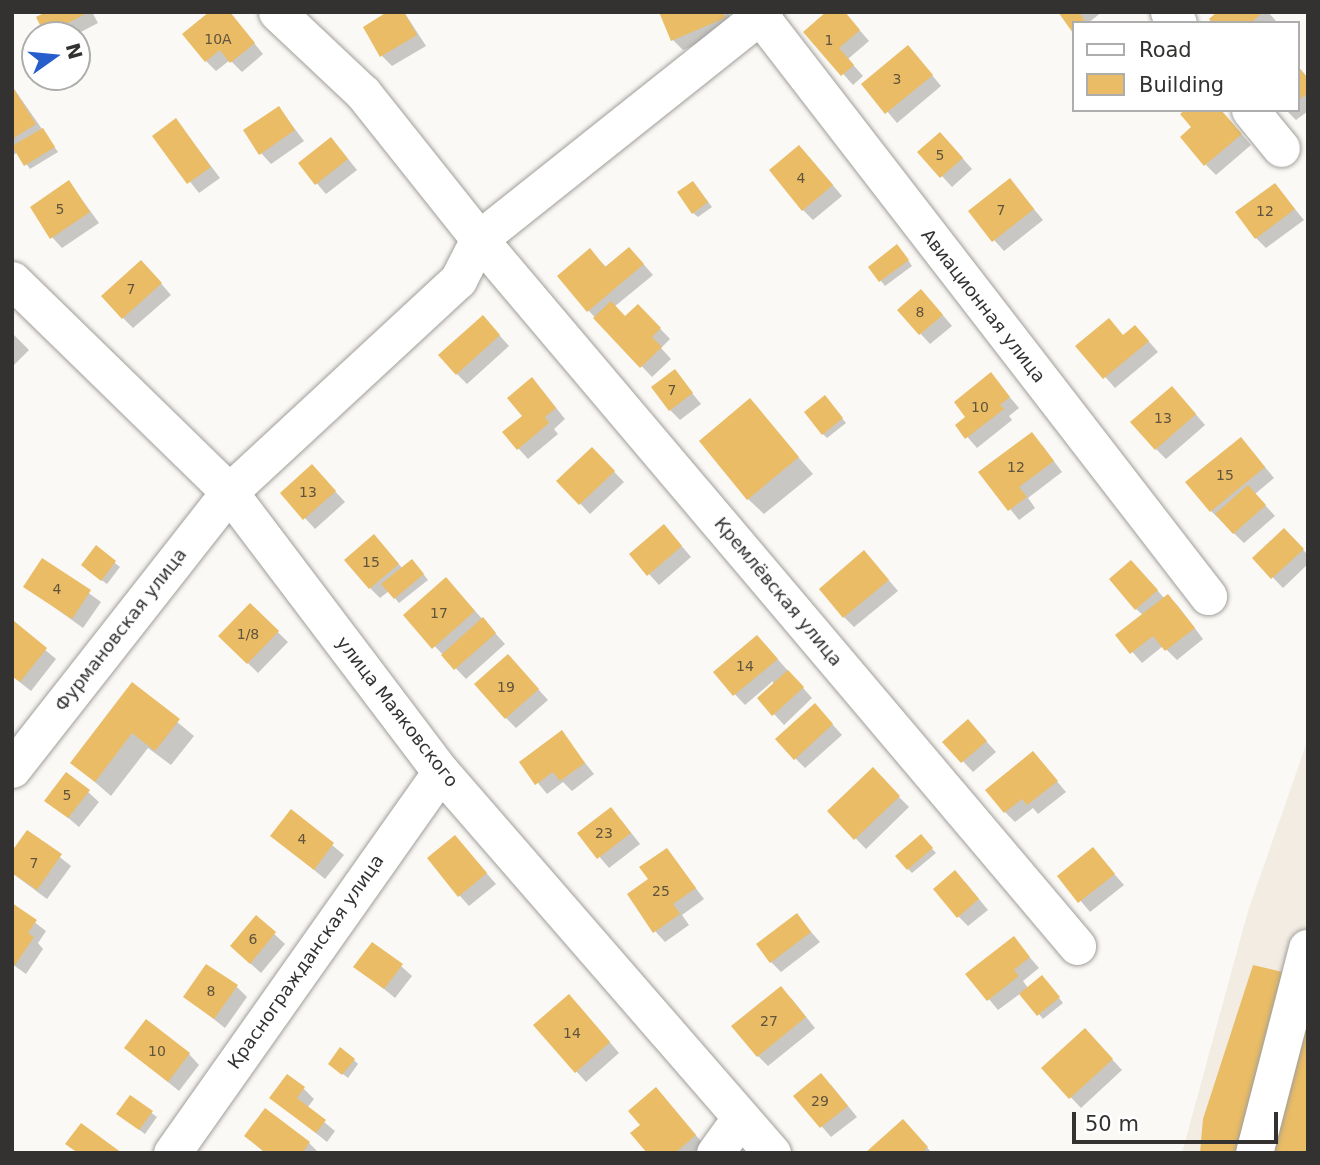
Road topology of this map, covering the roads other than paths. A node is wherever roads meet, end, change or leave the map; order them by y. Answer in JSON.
{"nodes":[{"id":1,"x":278,"y":12,"type":"edge"},
{"id":2,"x":760,"y":14,"type":"edge"},
{"id":3,"x":1252,"y":112,"type":"edge"},
{"id":4,"x":1281,"y":148,"type":"dead end"},
{"id":5,"x":479,"y":239,"type":"junction"},
{"id":6,"x":12,"y":280,"type":"edge"},
{"id":7,"x":229,"y":492,"type":"junction"},
{"id":8,"x":1208,"y":596,"type":"dead end"},
{"id":9,"x":12,"y":769,"type":"edge"},
{"id":10,"x":441,"y":772,"type":"junction"},
{"id":11,"x":1077,"y":946,"type":"dead end"},
{"id":12,"x":1307,"y":946,"type":"edge"},
{"id":13,"x":741,"y":1117,"type":"junction"},
{"id":14,"x":172,"y":1153,"type":"edge"},
{"id":15,"x":715,"y":1153,"type":"edge"},
{"id":16,"x":772,"y":1153,"type":"edge"},
{"id":17,"x":1254,"y":1153,"type":"edge"}],
"edges":[{"from":1,"to":5,"type":"street","name":"Кремлёвская улица"},
{"from":2,"to":5,"type":"street"},
{"from":2,"to":8,"type":"street","name":"Авиационная улица"},
{"from":3,"to":4,"type":"street"},
{"from":5,"to":7,"type":"street","name":"Фурмановская улица"},
{"from":5,"to":11,"type":"street","name":"Кремлёвская улица"},
{"from":6,"to":7,"type":"street","name":"улица Маяковского"},
{"from":7,"to":9,"type":"street","name":"Фурмановская улица"},
{"from":7,"to":10,"type":"street","name":"улица Маяковского"},
{"from":10,"to":13,"type":"street","name":"улица Маяковского"},
{"from":10,"to":14,"type":"street","name":"Красногражданская улица"},
{"from":12,"to":17,"type":"street"},
{"from":13,"to":15,"type":"street"},
{"from":13,"to":16,"type":"street","name":"улица Маяковского"}]}
